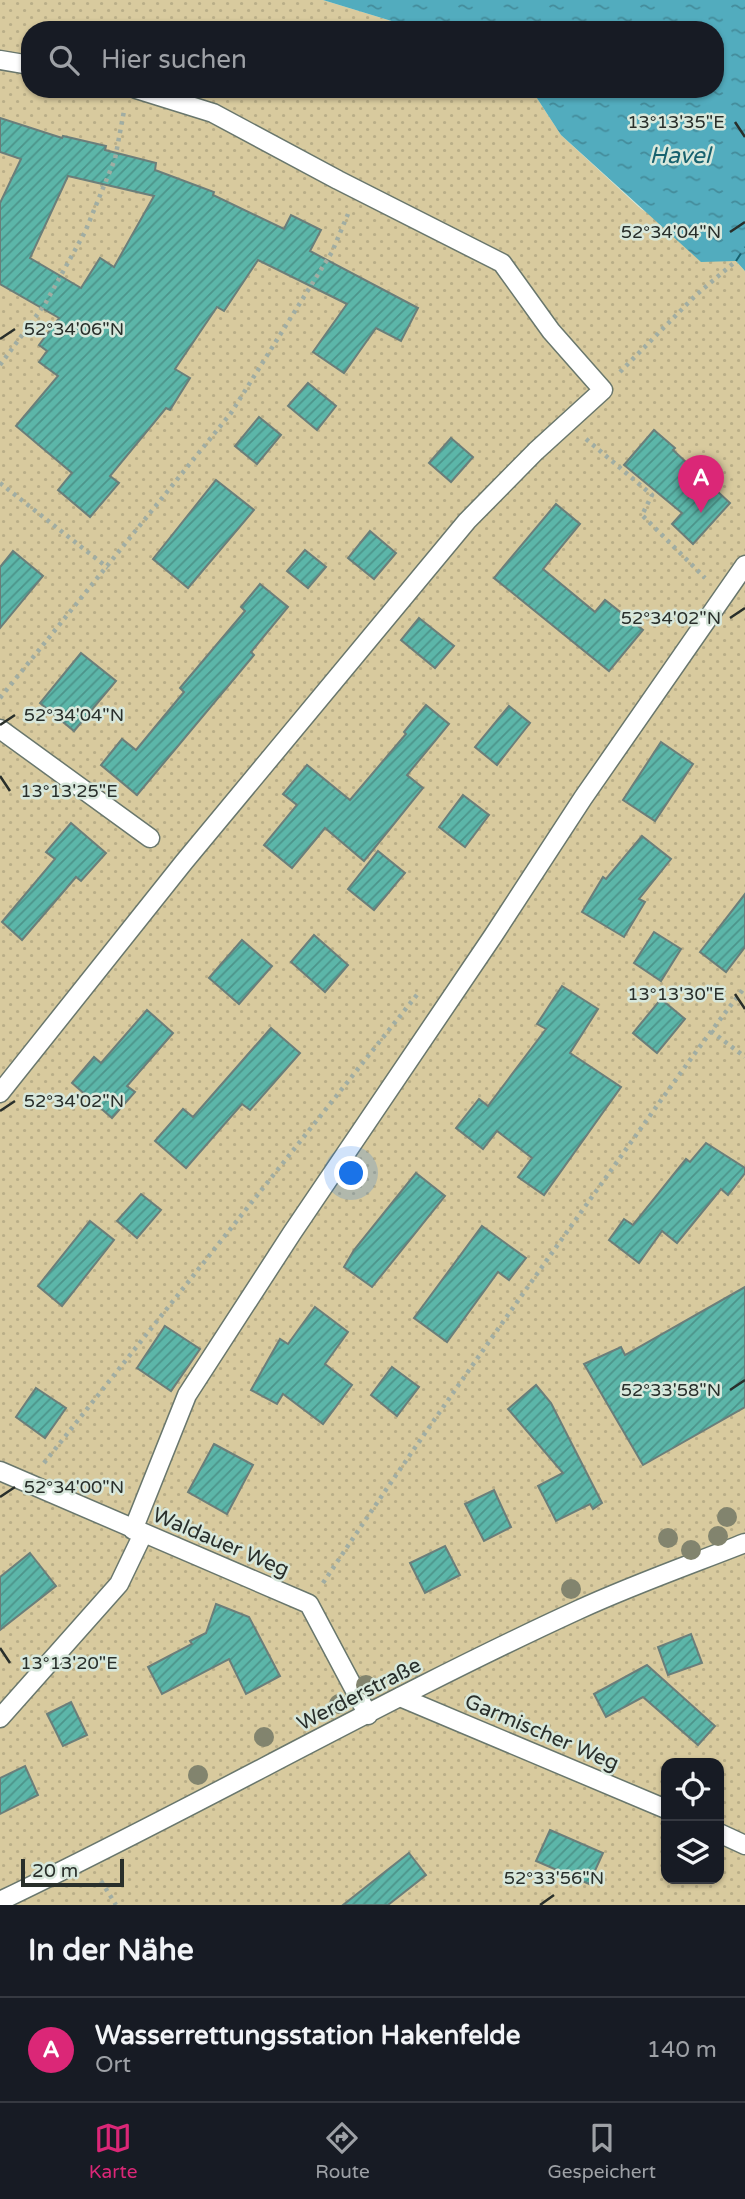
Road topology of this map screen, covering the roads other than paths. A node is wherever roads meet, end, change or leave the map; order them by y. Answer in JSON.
{"nodes":[{"id":1,"x":0,"y":60,"type":"edge"},
{"id":2,"x":21,"y":64,"type":"edge"},
{"id":3,"x":145,"y":98,"type":"edge"},
{"id":4,"x":745,"y":565,"type":"edge"},
{"id":5,"x":0,"y":729,"type":"edge"},
{"id":6,"x":150,"y":838,"type":"dead end"},
{"id":7,"x":0,"y":1093,"type":"edge"},
{"id":8,"x":0,"y":1471,"type":"edge"},
{"id":9,"x":138,"y":1532,"type":"junction"},
{"id":10,"x":745,"y":1543,"type":"edge"},
{"id":11,"x":400,"y":1697,"type":"junction"},
{"id":12,"x":368,"y":1715,"type":"junction"},
{"id":13,"x":0,"y":1718,"type":"edge"},
{"id":14,"x":661,"y":1807,"type":"edge"},
{"id":15,"x":724,"y":1835,"type":"edge"},
{"id":16,"x":745,"y":1845,"type":"edge"},
{"id":17,"x":0,"y":1901,"type":"edge"}],
"edges":[{"from":1,"to":2,"type":"lane"},
{"from":3,"to":7,"type":"lane"},
{"from":4,"to":9,"type":"lane"},
{"from":5,"to":6,"type":"lane"},
{"from":8,"to":9,"type":"lane","name":"Waldauer Weg"},
{"from":9,"to":12,"type":"lane","name":"Waldauer Weg"},
{"from":9,"to":13,"type":"lane"},
{"from":10,"to":11,"type":"lane","name":"Werderstraße"},
{"from":11,"to":12,"type":"lane","name":"Werderstraße"},
{"from":11,"to":14,"type":"lane","name":"Garmischer Weg"},
{"from":12,"to":17,"type":"lane","name":"Werderstraße"},
{"from":15,"to":16,"type":"lane"}]}
